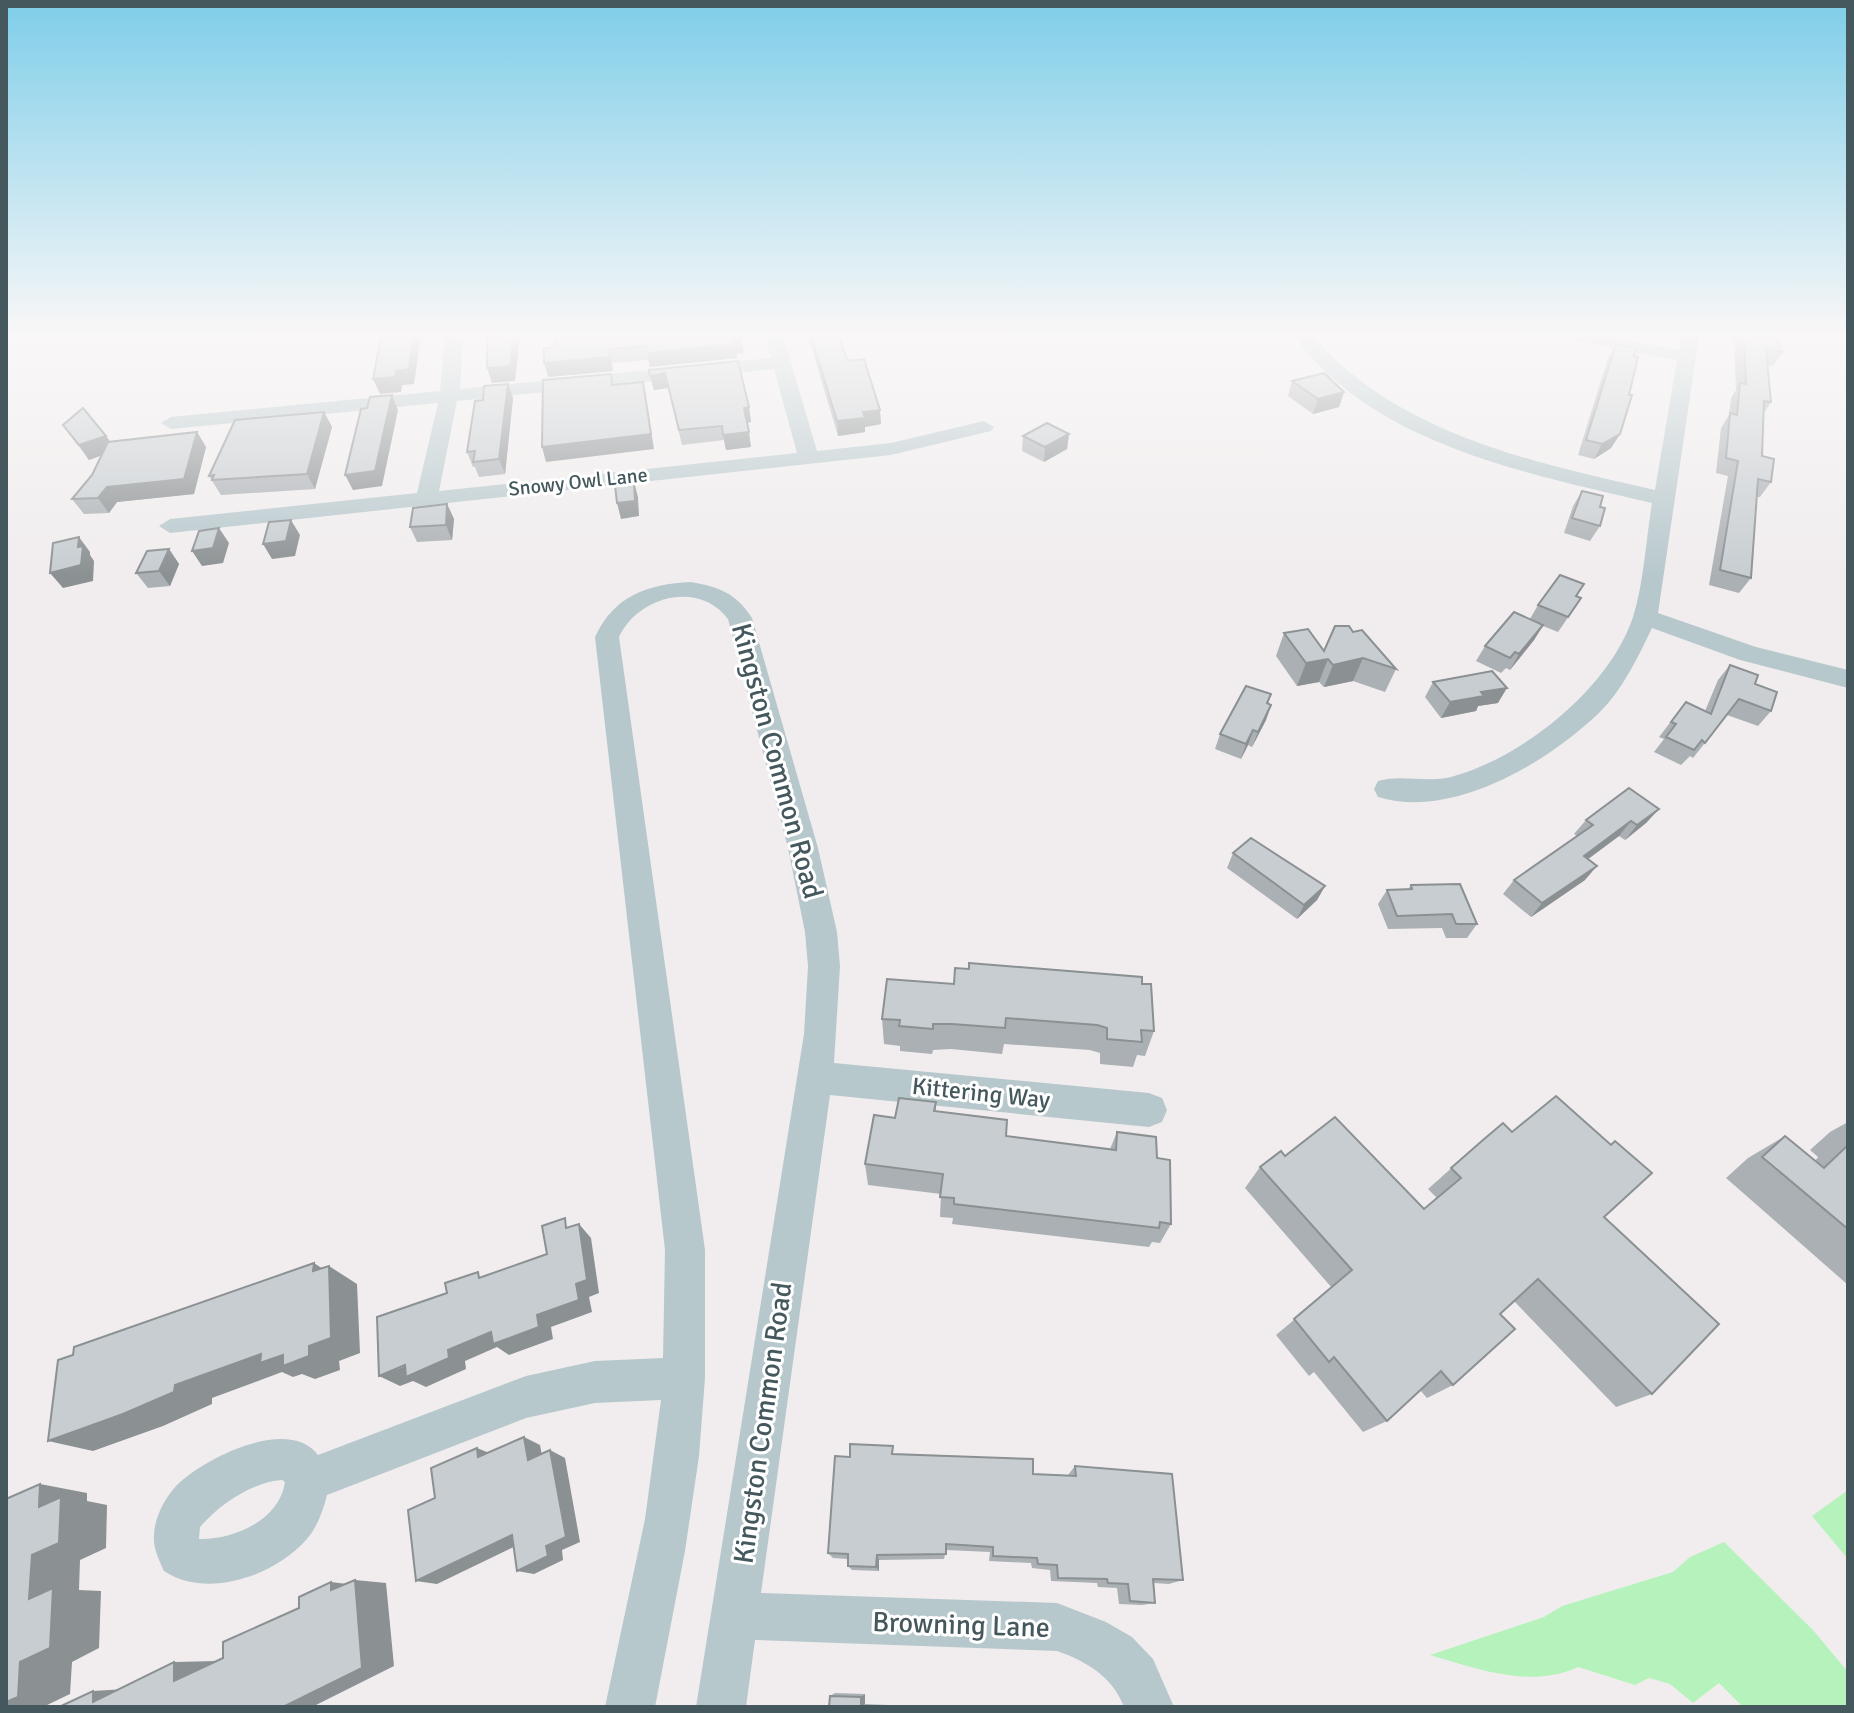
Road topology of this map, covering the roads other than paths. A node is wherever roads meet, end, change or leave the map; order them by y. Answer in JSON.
{"nodes":[{"id":1,"x":243,"y":416,"type":"edge"},
{"id":2,"x":444,"y":416,"type":"edge"},
{"id":3,"x":796,"y":416,"type":"edge"},
{"id":4,"x":1401,"y":416,"type":"edge"},
{"id":5,"x":1679,"y":416,"type":"edge"},
{"id":6,"x":171,"y":423,"type":"dead end"},
{"id":7,"x":984,"y":427,"type":"dead end"},
{"id":8,"x":808,"y":457,"type":"junction"},
{"id":9,"x":426,"y":499,"type":"junction"},
{"id":10,"x":1665,"y":499,"type":"junction"},
{"id":11,"x":170,"y":526,"type":"dead end"},
{"id":12,"x":1645,"y":617,"type":"junction"},
{"id":13,"x":1848,"y":679,"type":"edge"},
{"id":14,"x":1388,"y":789,"type":"dead end"},
{"id":15,"x":814,"y":1077,"type":"junction"},
{"id":16,"x":1149,"y":1110,"type":"dead end"},
{"id":17,"x":684,"y":1378,"type":"junction"},
{"id":18,"x":307,"y":1481,"type":"dead end"},
{"id":19,"x":735,"y":1616,"type":"junction"},
{"id":20,"x":630,"y":1707,"type":"edge"},
{"id":21,"x":721,"y":1707,"type":"edge"},
{"id":22,"x":1149,"y":1707,"type":"edge"}],
"edges":[{"from":1,"to":6,"type":"street"},
{"from":2,"to":9,"type":"street"},
{"from":3,"to":8,"type":"street"},
{"from":4,"to":10,"type":"street"},
{"from":5,"to":10,"type":"street"},
{"from":7,"to":8,"type":"street","name":"Snowy Owl Lane"},
{"from":8,"to":9,"type":"street","name":"Snowy Owl Lane"},
{"from":9,"to":11,"type":"street","name":"Snowy Owl Lane"},
{"from":10,"to":12,"type":"street"},
{"from":12,"to":13,"type":"street"},
{"from":12,"to":14,"type":"street"},
{"from":15,"to":16,"type":"street","name":"Kittering Way"},
{"from":15,"to":17,"type":"street","name":"Kingston Common Road"},
{"from":15,"to":19,"type":"street","name":"Kingston Common Road"},
{"from":17,"to":18,"type":"street"},
{"from":17,"to":20,"type":"street","name":"Kingston Common Road"},
{"from":19,"to":21,"type":"street","name":"Kingston Common Road"},
{"from":19,"to":22,"type":"street","name":"Browning Lane"}]}
